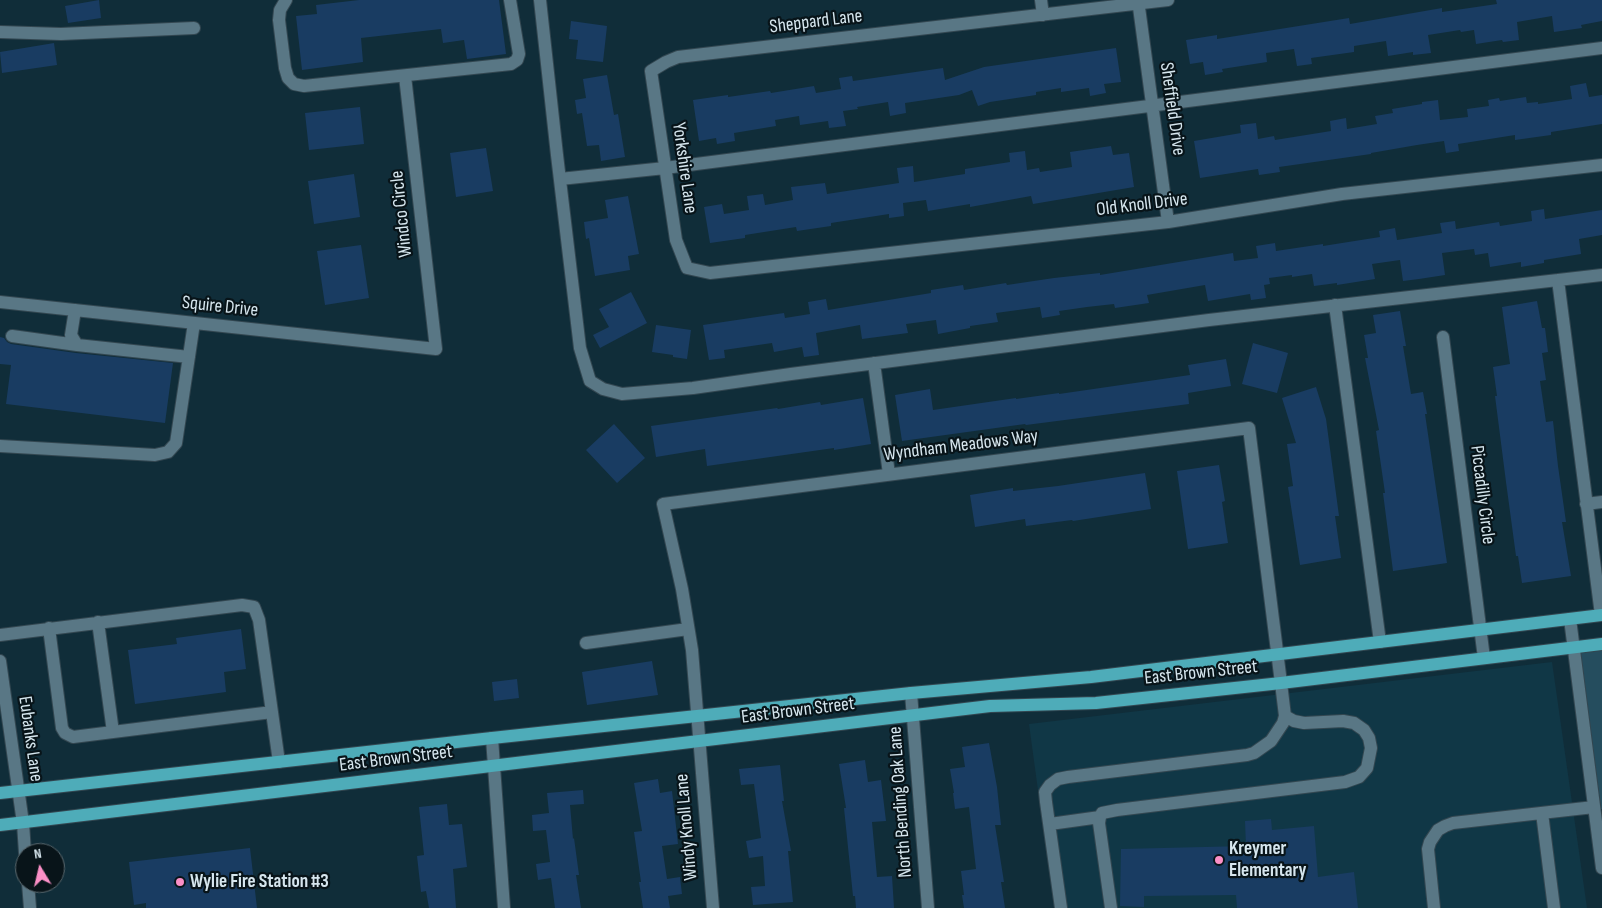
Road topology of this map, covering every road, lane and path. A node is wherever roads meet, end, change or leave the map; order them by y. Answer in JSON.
{"nodes":[{"id":1,"x":286,"y":0,"type":"edge"},
{"id":2,"x":510,"y":0,"type":"edge"},
{"id":3,"x":540,"y":0,"type":"edge"},
{"id":4,"x":1041,"y":0,"type":"edge"},
{"id":5,"x":1168,"y":0,"type":"edge"},
{"id":6,"x":1138,"y":2,"type":"edge"},
{"id":7,"x":1043,"y":15,"type":"junction"},
{"id":8,"x":194,"y":28,"type":"dead end"},
{"id":9,"x":0,"y":32,"type":"edge"},
{"id":10,"x":1602,"y":48,"type":"edge"},
{"id":11,"x":651,"y":71,"type":"joint"},
{"id":12,"x":405,"y":76,"type":"junction"},
{"id":13,"x":1152,"y":106,"type":"junction"},
{"id":14,"x":1602,"y":165,"type":"edge"},
{"id":15,"x":665,"y":168,"type":"junction"},
{"id":16,"x":560,"y":179,"type":"junction"},
{"id":17,"x":1168,"y":222,"type":"junction"},
{"id":18,"x":686,"y":268,"type":"joint"},
{"id":19,"x":1602,"y":275,"type":"edge"},
{"id":20,"x":1558,"y":280,"type":"junction"},
{"id":21,"x":0,"y":302,"type":"edge"},
{"id":22,"x":1335,"y":306,"type":"junction"},
{"id":23,"x":75,"y":310,"type":"junction"},
{"id":24,"x":194,"y":322,"type":"junction"},
{"id":25,"x":12,"y":336,"type":"dead end"},
{"id":26,"x":1443,"y":337,"type":"dead end"},
{"id":27,"x":77,"y":345,"type":"junction"},
{"id":28,"x":436,"y":349,"type":"joint"},
{"id":29,"x":189,"y":357,"type":"junction"},
{"id":30,"x":874,"y":363,"type":"junction"},
{"id":31,"x":0,"y":446,"type":"edge"},
{"id":32,"x":889,"y":474,"type":"junction"},
{"id":33,"x":1602,"y":502,"type":"edge"},
{"id":34,"x":1586,"y":504,"type":"junction"},
{"id":35,"x":1601,"y":615,"type":"edge"},
{"id":36,"x":1570,"y":619,"type":"junction"},
{"id":37,"x":98,"y":622,"type":"junction"},
{"id":38,"x":50,"y":628,"type":"junction"},
{"id":39,"x":688,"y":629,"type":"junction"},
{"id":40,"x":1480,"y":629,"type":"junction"},
{"id":41,"x":0,"y":634,"type":"edge"},
{"id":42,"x":1380,"y":642,"type":"junction"},
{"id":43,"x":586,"y":643,"type":"dead end"},
{"id":44,"x":1602,"y":644,"type":"edge"},
{"id":45,"x":1573,"y":647,"type":"junction"},
{"id":46,"x":1278,"y":655,"type":"junction"},
{"id":47,"x":1484,"y":658,"type":"junction"},
{"id":48,"x":0,"y":660,"type":"edge"},
{"id":49,"x":1282,"y":683,"type":"junction"},
{"id":50,"x":912,"y":693,"type":"junction"},
{"id":51,"x":272,"y":712,"type":"junction"},
{"id":52,"x":696,"y":716,"type":"junction"},
{"id":53,"x":914,"y":716,"type":"junction"},
{"id":54,"x":1285,"y":716,"type":"junction"},
{"id":55,"x":113,"y":732,"type":"junction"},
{"id":56,"x":492,"y":738,"type":"junction"},
{"id":57,"x":698,"y":742,"type":"junction"},
{"id":58,"x":279,"y":762,"type":"junction"},
{"id":59,"x":493,"y":766,"type":"junction"},
{"id":60,"x":18,"y":791,"type":"junction"},
{"id":61,"x":0,"y":793,"type":"edge"},
{"id":62,"x":1594,"y":807,"type":"junction"},
{"id":63,"x":1542,"y":813,"type":"junction"},
{"id":64,"x":1100,"y":817,"type":"junction"},
{"id":65,"x":23,"y":823,"type":"junction"},
{"id":66,"x":1050,"y":824,"type":"junction"},
{"id":67,"x":0,"y":825,"type":"edge"},
{"id":68,"x":24,"y":843,"type":"edge"},
{"id":69,"x":1602,"y":868,"type":"edge"},
{"id":70,"x":29,"y":893,"type":"edge"},
{"id":71,"x":30,"y":908,"type":"edge"},
{"id":72,"x":504,"y":908,"type":"edge"},
{"id":73,"x":713,"y":908,"type":"edge"},
{"id":74,"x":928,"y":908,"type":"edge"},
{"id":75,"x":1062,"y":908,"type":"edge"},
{"id":76,"x":1111,"y":908,"type":"edge"},
{"id":77,"x":1434,"y":908,"type":"edge"},
{"id":78,"x":1554,"y":908,"type":"edge"}],
"edges":[{"from":1,"to":12,"type":"street"},
{"from":2,"to":12,"type":"street"},
{"from":3,"to":16,"type":"street"},
{"from":4,"to":7,"type":"street"},
{"from":5,"to":6,"type":"street","name":"Sheppard Lane"},
{"from":6,"to":7,"type":"street","name":"Sheppard Lane"},
{"from":6,"to":13,"type":"street","name":"Sheffield Drive"},
{"from":7,"to":11,"type":"street","name":"Sheppard Lane"},
{"from":8,"to":9,"type":"street"},
{"from":10,"to":13,"type":"street"},
{"from":11,"to":15,"type":"street","name":"Yorkshire Lane"},
{"from":12,"to":28,"type":"street","name":"Windco Circle"},
{"from":13,"to":15,"type":"street"},
{"from":13,"to":17,"type":"street","name":"Sheffield Drive"},
{"from":14,"to":17,"type":"street","name":"Old Knoll Drive"},
{"from":15,"to":16,"type":"street"},
{"from":15,"to":18,"type":"street","name":"Yorkshire Lane"},
{"from":16,"to":30,"type":"street"},
{"from":17,"to":18,"type":"street","name":"Old Knoll Drive"},
{"from":19,"to":20,"type":"street"},
{"from":20,"to":22,"type":"street"},
{"from":20,"to":34,"type":"street"},
{"from":21,"to":23,"type":"street","name":"Squire Drive"},
{"from":22,"to":30,"type":"street"},
{"from":22,"to":42,"type":"street"},
{"from":23,"to":24,"type":"street","name":"Squire Drive"},
{"from":23,"to":27,"type":"street"},
{"from":24,"to":28,"type":"street","name":"Squire Drive"},
{"from":24,"to":29,"type":"street"},
{"from":25,"to":27,"type":"street"},
{"from":26,"to":40,"type":"street","name":"Piccadilly Circle"},
{"from":27,"to":29,"type":"street"},
{"from":29,"to":31,"type":"street"},
{"from":30,"to":32,"type":"street"},
{"from":32,"to":39,"type":"street","name":"Wyndham Meadows Way"},
{"from":32,"to":46,"type":"street","name":"Wyndham Meadows Way"},
{"from":33,"to":34,"type":"street"},
{"from":34,"to":35,"type":"street"},
{"from":35,"to":36,"type":"main road","name":"East Brown Street"},
{"from":36,"to":40,"type":"main road","name":"East Brown Street"},
{"from":36,"to":45,"type":"street"},
{"from":37,"to":38,"type":"street"},
{"from":37,"to":51,"type":"street"},
{"from":37,"to":55,"type":"street"},
{"from":38,"to":41,"type":"street"},
{"from":38,"to":55,"type":"street"},
{"from":39,"to":43,"type":"street"},
{"from":39,"to":52,"type":"street","name":"Wyndham Meadows Way"},
{"from":40,"to":42,"type":"main road","name":"East Brown Street"},
{"from":40,"to":47,"type":"street","name":"Piccadilly Circle"},
{"from":42,"to":46,"type":"main road","name":"East Brown Street"},
{"from":44,"to":45,"type":"main road","name":"East Brown Street"},
{"from":45,"to":47,"type":"main road","name":"East Brown Street"},
{"from":45,"to":62,"type":"street"},
{"from":46,"to":49,"type":"street","name":"Wyndham Meadows Way"},
{"from":46,"to":50,"type":"main road","name":"East Brown Street"},
{"from":47,"to":49,"type":"main road","name":"East Brown Street"},
{"from":48,"to":60,"type":"street","name":"Eubanks Lane"},
{"from":49,"to":53,"type":"main road","name":"East Brown Street"},
{"from":49,"to":54,"type":"street","name":"Wyndham Meadows Way"},
{"from":50,"to":52,"type":"main road","name":"East Brown Street"},
{"from":50,"to":53,"type":"street","name":"North Bending Oak Lane"},
{"from":51,"to":55,"type":"street"},
{"from":51,"to":58,"type":"street"},
{"from":52,"to":56,"type":"main road","name":"East Brown Street"},
{"from":52,"to":57,"type":"street","name":"Wyndham Meadows Way"},
{"from":53,"to":57,"type":"main road","name":"East Brown Street"},
{"from":53,"to":74,"type":"street","name":"North Bending Oak Lane"},
{"from":54,"to":64,"type":"street"},
{"from":54,"to":66,"type":"street"},
{"from":56,"to":58,"type":"main road","name":"East Brown Street"},
{"from":56,"to":59,"type":"street"},
{"from":57,"to":59,"type":"main road","name":"East Brown Street"},
{"from":57,"to":73,"type":"street","name":"Windy Knoll Lane"},
{"from":58,"to":60,"type":"main road","name":"East Brown Street"},
{"from":59,"to":65,"type":"main road","name":"East Brown Street"},
{"from":59,"to":72,"type":"street"},
{"from":60,"to":61,"type":"main road","name":"East Brown Street"},
{"from":60,"to":65,"type":"street","name":"Eubanks Lane"},
{"from":62,"to":63,"type":"street"},
{"from":62,"to":69,"type":"street"},
{"from":63,"to":77,"type":"street"},
{"from":63,"to":78,"type":"street"},
{"from":64,"to":66,"type":"street"},
{"from":64,"to":76,"type":"street"},
{"from":65,"to":67,"type":"main road","name":"East Brown Street"},
{"from":65,"to":68,"type":"street","name":"Eubanks Lane"},
{"from":66,"to":75,"type":"street"},
{"from":70,"to":71,"type":"street"}]}
